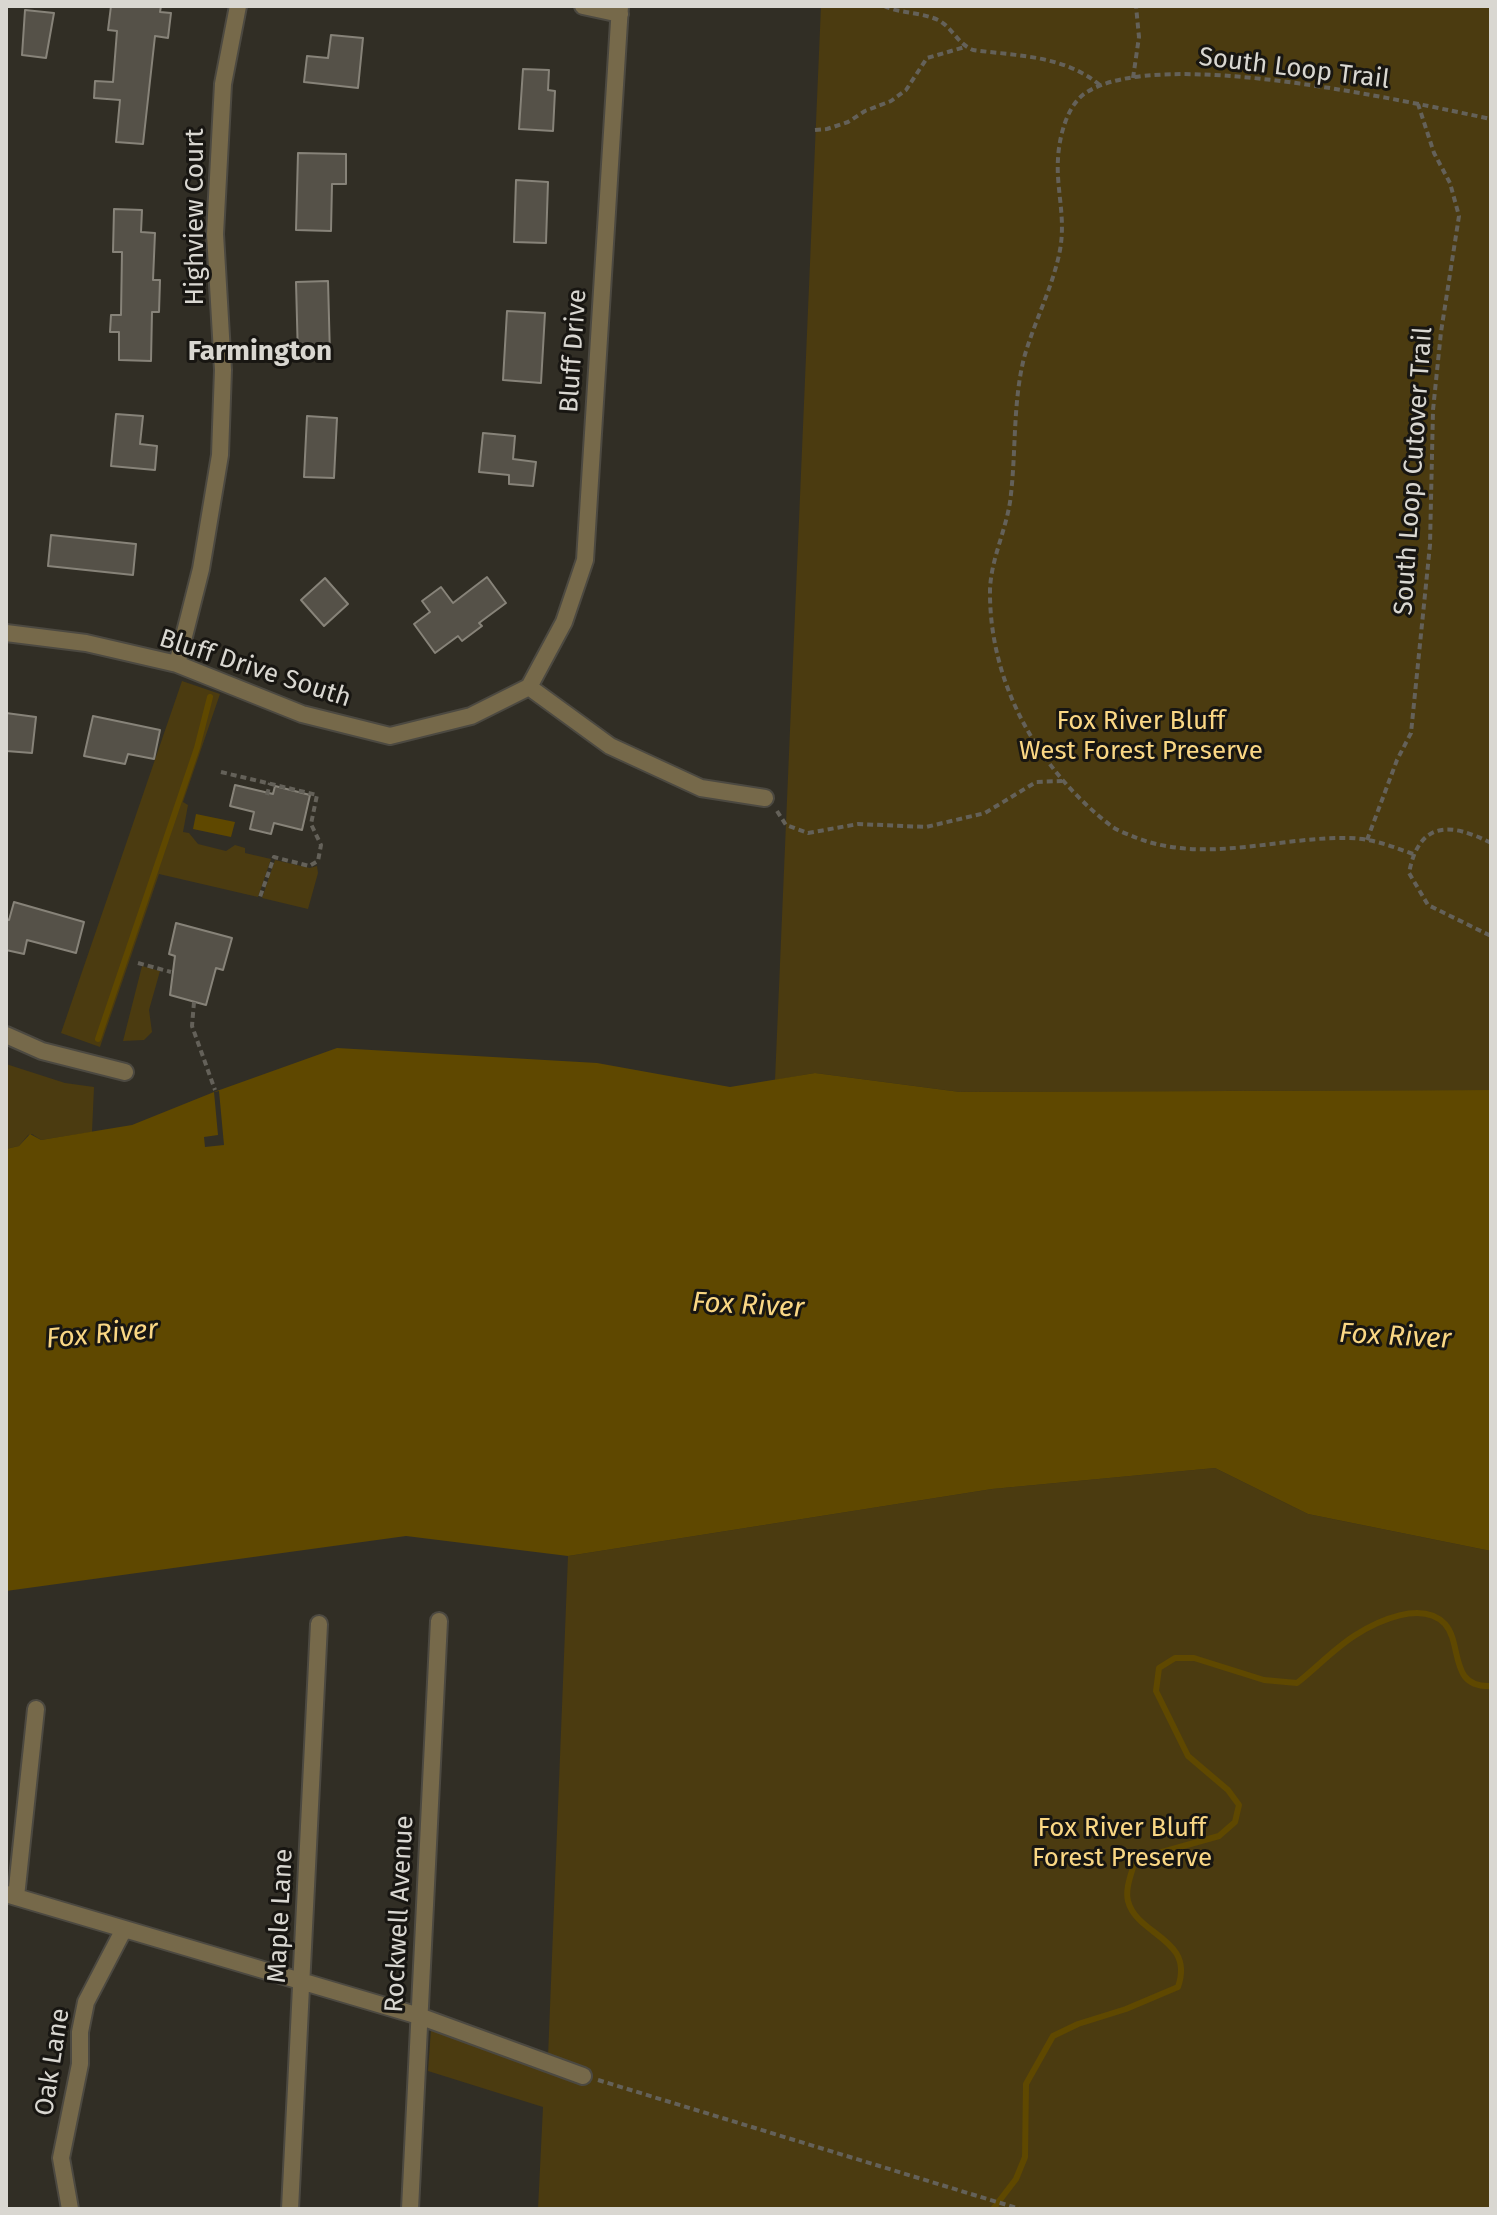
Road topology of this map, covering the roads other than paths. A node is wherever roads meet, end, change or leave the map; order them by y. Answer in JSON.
{"nodes":[{"id":1,"x":238,"y":6,"type":"edge"},
{"id":2,"x":583,"y":6,"type":"edge"},
{"id":3,"x":620,"y":10,"type":"edge"},
{"id":4,"x":6,"y":633,"type":"edge"},
{"id":5,"x":177,"y":664,"type":"junction"},
{"id":6,"x":529,"y":687,"type":"junction"},
{"id":7,"x":765,"y":798,"type":"road end"},
{"id":8,"x":6,"y":1035,"type":"edge"},
{"id":9,"x":125,"y":1072,"type":"dead end"},
{"id":10,"x":439,"y":1621,"type":"dead end"},
{"id":11,"x":319,"y":1624,"type":"dead end"},
{"id":12,"x":36,"y":1709,"type":"dead end"},
{"id":13,"x":11,"y":1895,"type":"edge"},
{"id":14,"x":123,"y":1931,"type":"junction"},
{"id":15,"x":302,"y":1982,"type":"junction"},
{"id":16,"x":419,"y":2016,"type":"junction"},
{"id":17,"x":583,"y":2076,"type":"road end"},
{"id":18,"x":70,"y":2209,"type":"edge"},
{"id":19,"x":290,"y":2209,"type":"edge"},
{"id":20,"x":410,"y":2209,"type":"edge"}],
"edges":[{"from":1,"to":5,"type":"street","name":"Highview Court"},
{"from":2,"to":3,"type":"street"},
{"from":3,"to":6,"type":"street","name":"Bluff Drive"},
{"from":4,"to":5,"type":"street","name":"Bluff Drive South"},
{"from":5,"to":6,"type":"street","name":"Bluff Drive South"},
{"from":6,"to":7,"type":"street"},
{"from":8,"to":9,"type":"street"},
{"from":10,"to":16,"type":"street","name":"Rockwell Avenue"},
{"from":11,"to":15,"type":"street","name":"Maple Lane"},
{"from":12,"to":13,"type":"street"},
{"from":13,"to":14,"type":"street"},
{"from":14,"to":15,"type":"street"},
{"from":14,"to":18,"type":"street","name":"Oak Lane"},
{"from":15,"to":16,"type":"street"},
{"from":15,"to":19,"type":"street","name":"Maple Lane"},
{"from":16,"to":17,"type":"street"},
{"from":16,"to":20,"type":"street","name":"Rockwell Avenue"}]}
